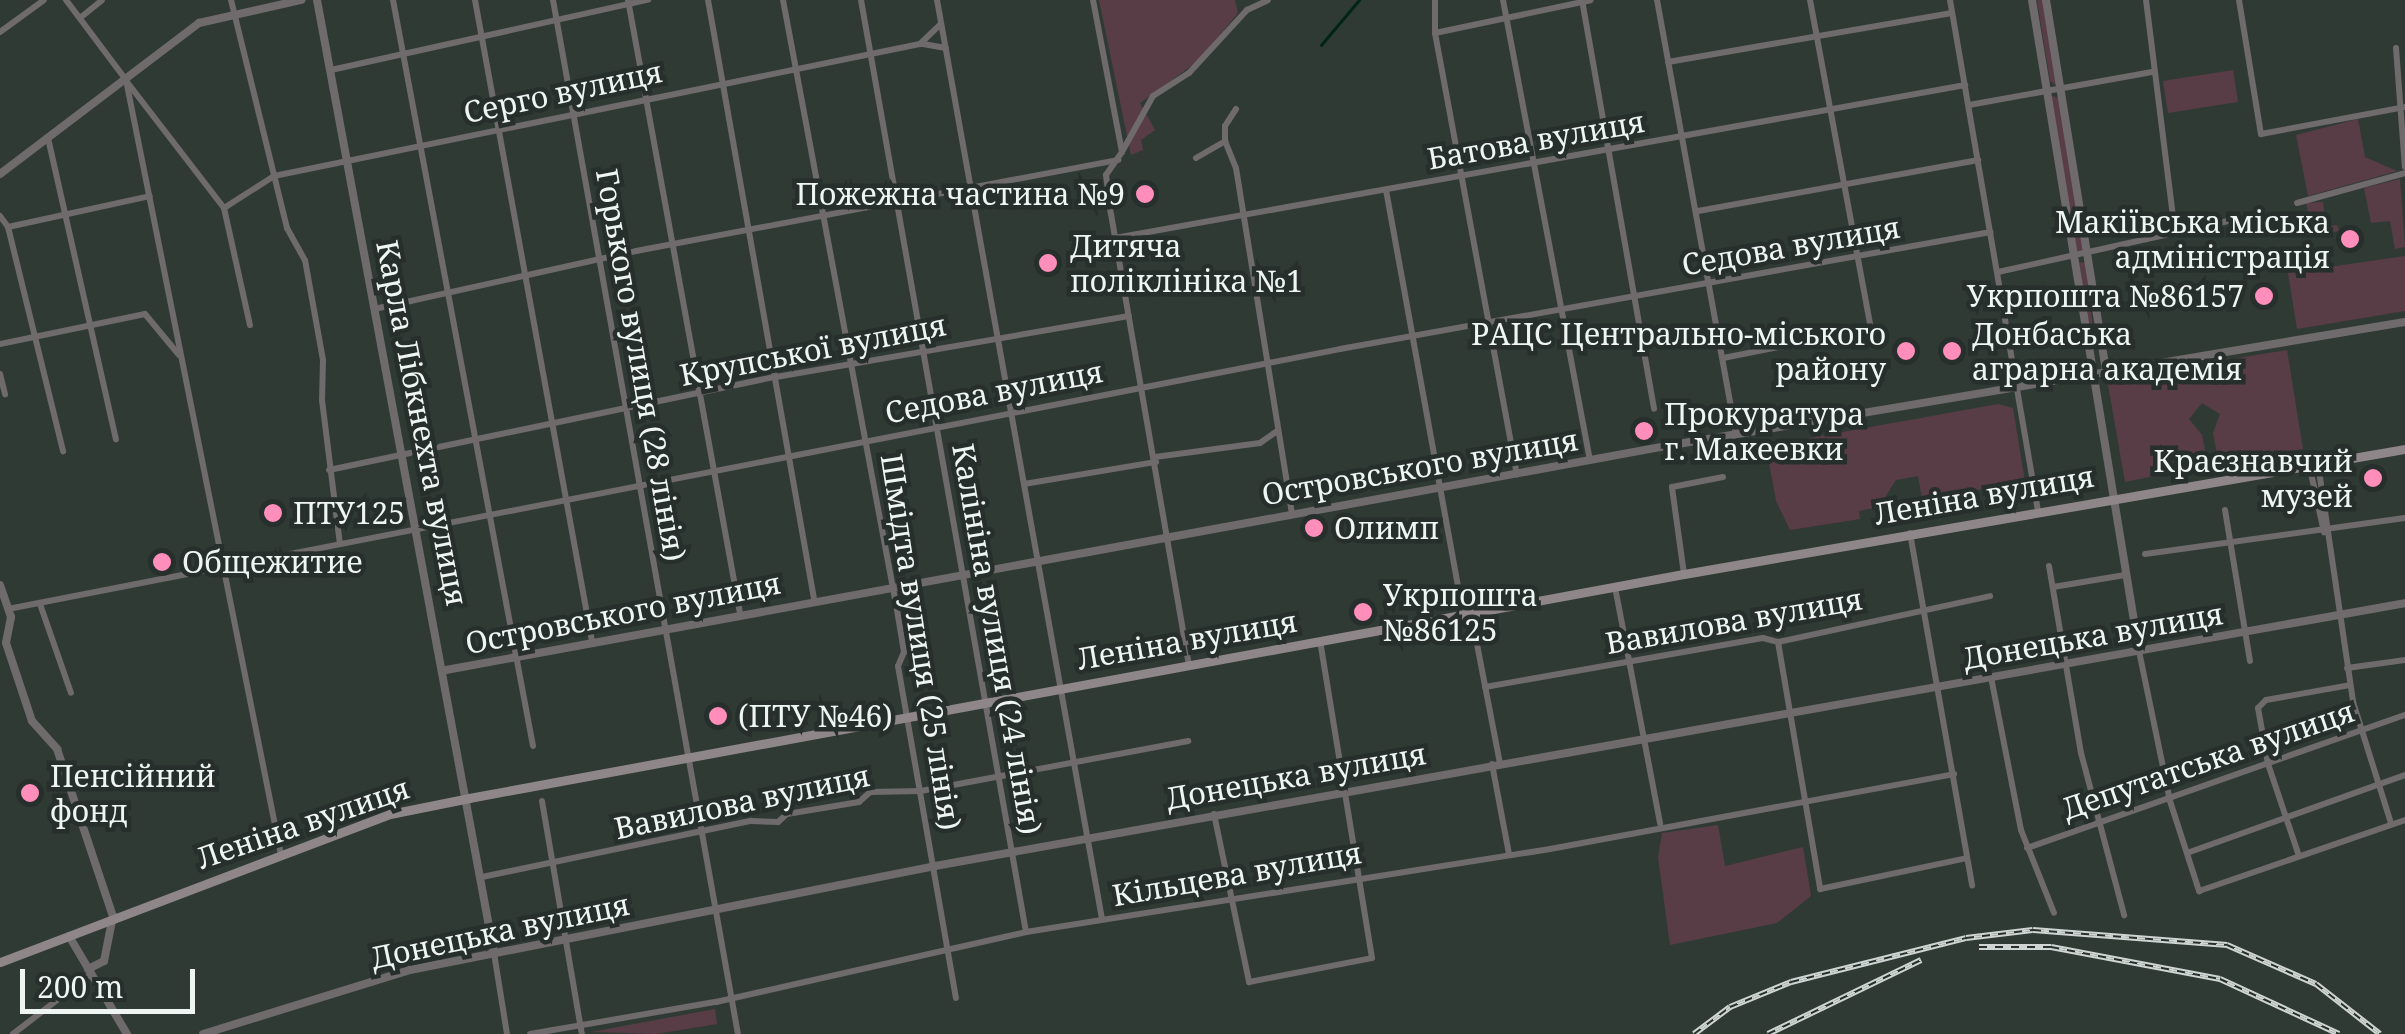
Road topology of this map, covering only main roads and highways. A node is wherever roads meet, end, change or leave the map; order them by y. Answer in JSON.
{"nodes":[{"id":1,"x":2405,"y":449,"type":"edge"},
{"id":2,"x":0,"y":962,"type":"edge"}],
"edges":[{"from":1,"to":2,"type":"main road","name":"Леніна вулиця"}]}
